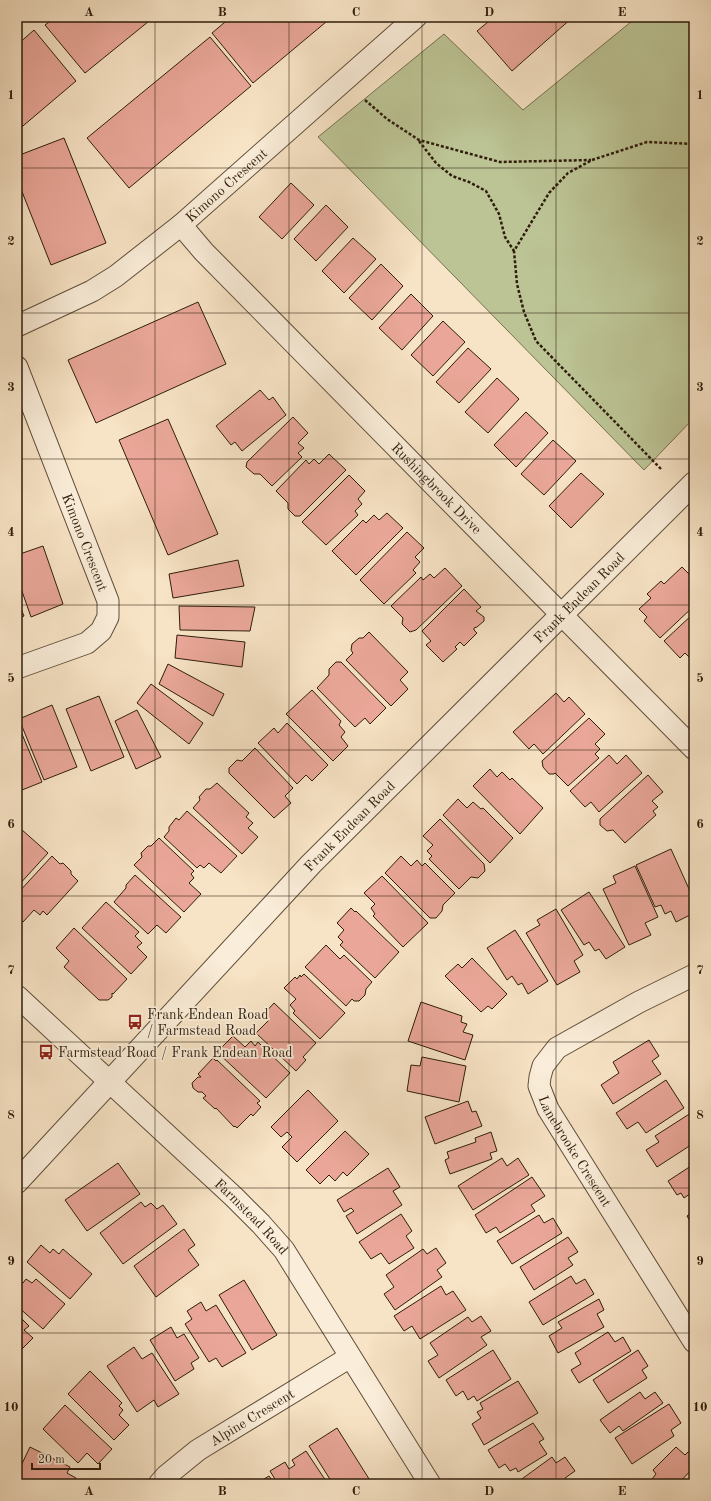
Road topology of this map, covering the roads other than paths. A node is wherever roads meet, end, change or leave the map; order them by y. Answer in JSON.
{"nodes":[{"id":1,"x":416,"y":17,"type":"edge"},
{"id":2,"x":181,"y":225,"type":"junction"},
{"id":3,"x":17,"y":326,"type":"edge"},
{"id":4,"x":17,"y":367,"type":"edge"},
{"id":5,"x":694,"y":482,"type":"edge"},
{"id":6,"x":562,"y":615,"type":"junction"},
{"id":7,"x":17,"y":668,"type":"edge"},
{"id":8,"x":694,"y":749,"type":"edge"},
{"id":9,"x":694,"y":975,"type":"edge"},
{"id":10,"x":17,"y":996,"type":"edge"},
{"id":11,"x":110,"y":1081,"type":"junction"},
{"id":12,"x":17,"y":1182,"type":"edge"},
{"id":13,"x":694,"y":1342,"type":"edge"},
{"id":14,"x":350,"y":1357,"type":"junction"},
{"id":15,"x":159,"y":1484,"type":"edge"},
{"id":16,"x":430,"y":1484,"type":"edge"}],
"edges":[{"from":1,"to":2,"type":"street","name":"Kimono Crescent"},
{"from":2,"to":3,"type":"street","name":"Kimono Crescent"},
{"from":2,"to":6,"type":"street","name":"Rushingbrook Drive"},
{"from":4,"to":7,"type":"street","name":"Kimono Crescent"},
{"from":5,"to":6,"type":"street","name":"Frank Endean Road"},
{"from":6,"to":8,"type":"street","name":"Rushingbrook Drive"},
{"from":6,"to":11,"type":"street","name":"Frank Endean Road"},
{"from":9,"to":13,"type":"street","name":"Lanebrooke Crescent"},
{"from":10,"to":11,"type":"street","name":"Farmstead Road"},
{"from":11,"to":12,"type":"street","name":"Frank Endean Road"},
{"from":11,"to":14,"type":"street","name":"Farmstead Road"},
{"from":14,"to":15,"type":"street","name":"Alpine Crescent"},
{"from":14,"to":16,"type":"street","name":"Farmstead Road"}]}
